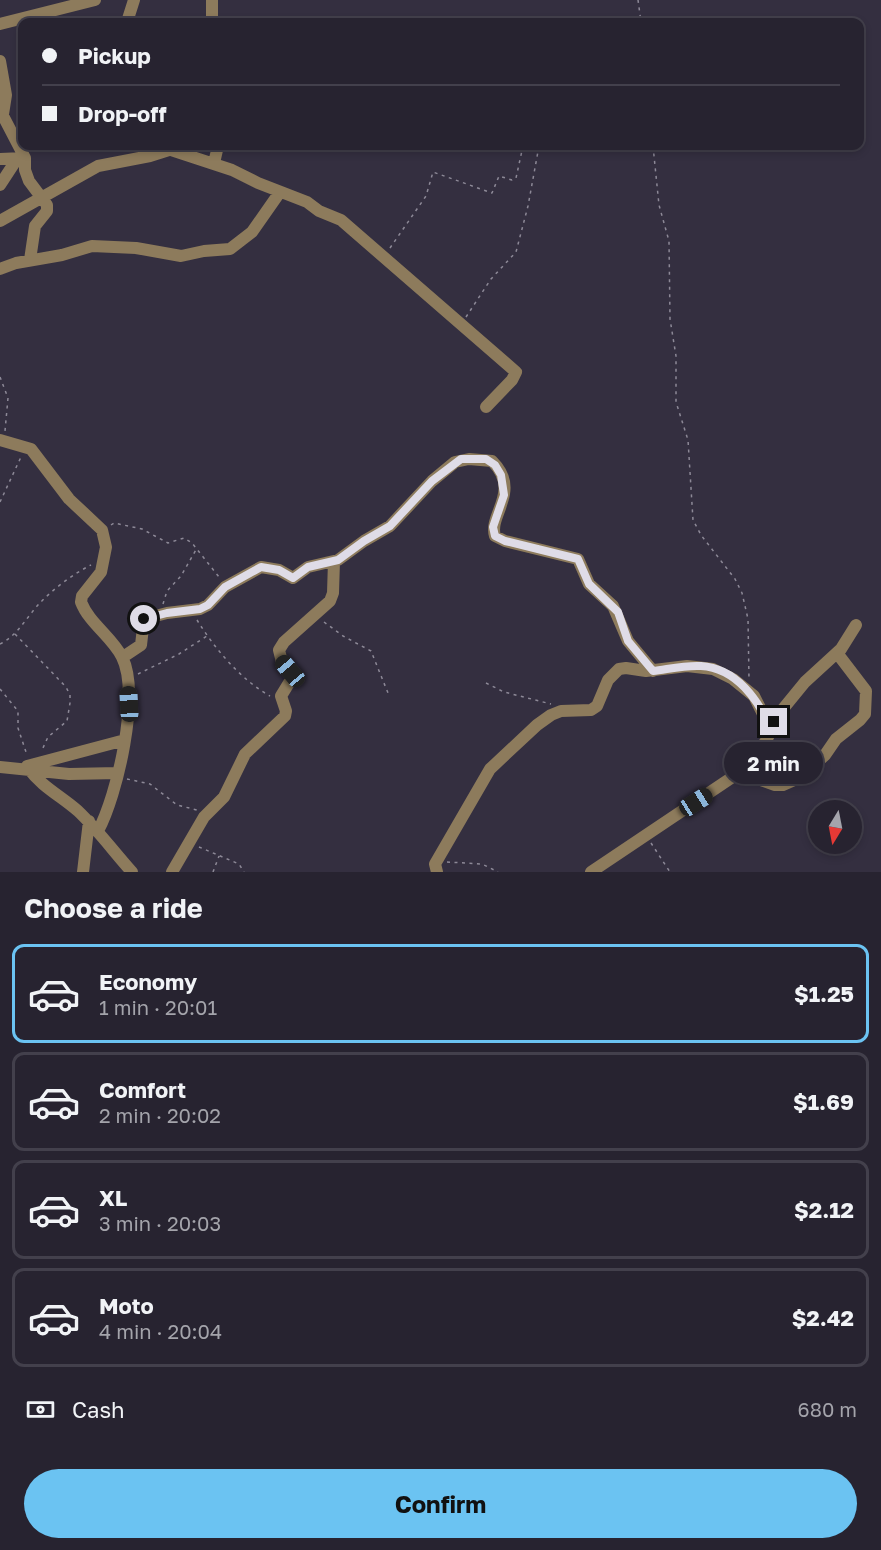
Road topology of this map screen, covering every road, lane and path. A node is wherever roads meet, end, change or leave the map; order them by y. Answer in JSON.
{"nodes":[{"id":1,"x":96,"y":0,"type":"edge"},
{"id":2,"x":134,"y":0,"type":"edge"},
{"id":3,"x":212,"y":0,"type":"edge"},
{"id":4,"x":638,"y":0,"type":"edge"},
{"id":5,"x":24,"y":18,"type":"edge"},
{"id":6,"x":128,"y":18,"type":"edge"},
{"id":7,"x":212,"y":18,"type":"edge"},
{"id":8,"x":640,"y":18,"type":"edge"},
{"id":9,"x":18,"y":20,"type":"edge"},
{"id":10,"x":0,"y":24,"type":"edge"},
{"id":11,"x":0,"y":61,"type":"edge"},
{"id":12,"x":2,"y":112,"type":"edge"},
{"id":13,"x":160,"y":150,"type":"edge"},
{"id":14,"x":171,"y":150,"type":"edge"},
{"id":15,"x":217,"y":150,"type":"edge"},
{"id":16,"x":522,"y":150,"type":"edge"},
{"id":17,"x":538,"y":150,"type":"edge"},
{"id":18,"x":653,"y":150,"type":"edge"},
{"id":19,"x":21,"y":158,"type":"junction"},
{"id":20,"x":0,"y":159,"type":"edge"},
{"id":21,"x":214,"y":163,"type":"junction"},
{"id":22,"x":0,"y":185,"type":"edge"},
{"id":23,"x":280,"y":192,"type":"junction"},
{"id":24,"x":42,"y":199,"type":"junction"},
{"id":25,"x":0,"y":221,"type":"edge"},
{"id":26,"x":384,"y":257,"type":"junction"},
{"id":27,"x":30,"y":260,"type":"junction"},
{"id":28,"x":0,"y":269,"type":"edge"},
{"id":29,"x":462,"y":324,"type":"junction"},
{"id":30,"x":0,"y":377,"type":"edge"},
{"id":31,"x":486,"y":407,"type":"dead end"},
{"id":32,"x":0,"y":427,"type":"edge"},
{"id":33,"x":6,"y":428,"type":"junction"},
{"id":34,"x":1,"y":441,"type":"edge"},
{"id":35,"x":26,"y":447,"type":"junction"},
{"id":36,"x":0,"y":502,"type":"edge"},
{"id":37,"x":102,"y":530,"type":"junction"},
{"id":38,"x":197,"y":548,"type":"junction"},
{"id":39,"x":104,"y":560,"type":"junction"},
{"id":40,"x":334,"y":561,"type":"junction"},
{"id":41,"x":225,"y":587,"type":"junction"},
{"id":42,"x":191,"y":610,"type":"junction"},
{"id":43,"x":161,"y":614,"type":"junction"},
{"id":44,"x":315,"y":617,"type":"junction"},
{"id":45,"x":856,"y":625,"type":"dead end"},
{"id":46,"x":15,"y":634,"type":"junction"},
{"id":47,"x":208,"y":636,"type":"junction"},
{"id":48,"x":0,"y":644,"type":"edge"},
{"id":49,"x":837,"y":654,"type":"junction"},
{"id":50,"x":123,"y":657,"type":"junction"},
{"id":51,"x":653,"y":671,"type":"junction"},
{"id":52,"x":127,"y":678,"type":"junction"},
{"id":53,"x":486,"y":683,"type":"dead end"},
{"id":54,"x":0,"y":689,"type":"edge"},
{"id":55,"x":388,"y":693,"type":"dead end"},
{"id":56,"x":751,"y":693,"type":"junction"},
{"id":57,"x":282,"y":702,"type":"junction"},
{"id":58,"x":561,"y":711,"type":"junction"},
{"id":59,"x":771,"y":730,"type":"junction"},
{"id":60,"x":125,"y":740,"type":"junction"},
{"id":61,"x":0,"y":766,"type":"edge"},
{"id":62,"x":30,"y":766,"type":"junction"},
{"id":63,"x":741,"y":773,"type":"junction"},
{"id":64,"x":118,"y":774,"type":"junction"},
{"id":65,"x":204,"y":817,"type":"junction"},
{"id":66,"x":89,"y":821,"type":"junction"},
{"id":67,"x":98,"y":831,"type":"junction"},
{"id":68,"x":646,"y":834,"type":"junction"},
{"id":69,"x":190,"y":843,"type":"junction"},
{"id":70,"x":219,"y":855,"type":"junction"},
{"id":71,"x":436,"y":868,"type":"edge"},
{"id":72,"x":83,"y":872,"type":"edge"},
{"id":73,"x":132,"y":872,"type":"edge"},
{"id":74,"x":172,"y":872,"type":"edge"},
{"id":75,"x":213,"y":872,"type":"edge"},
{"id":76,"x":244,"y":872,"type":"edge"},
{"id":77,"x":498,"y":872,"type":"edge"},
{"id":78,"x":591,"y":872,"type":"edge"},
{"id":79,"x":670,"y":872,"type":"edge"}],
"edges":[{"from":1,"to":5,"type":"street"},
{"from":2,"to":6,"type":"street"},
{"from":3,"to":7,"type":"street"},
{"from":4,"to":8,"type":"path"},
{"from":9,"to":10,"type":"street"},
{"from":11,"to":12,"type":"street"},
{"from":12,"to":19,"type":"street"},
{"from":13,"to":24,"type":"street"},
{"from":14,"to":21,"type":"street"},
{"from":15,"to":21,"type":"street"},
{"from":16,"to":26,"type":"path"},
{"from":17,"to":29,"type":"path"},
{"from":18,"to":56,"type":"path"},
{"from":19,"to":20,"type":"street"},
{"from":19,"to":22,"type":"street"},
{"from":19,"to":24,"type":"street"},
{"from":21,"to":23,"type":"street"},
{"from":23,"to":26,"type":"street"},
{"from":23,"to":27,"type":"street"},
{"from":24,"to":25,"type":"street"},
{"from":24,"to":27,"type":"street"},
{"from":26,"to":29,"type":"street"},
{"from":27,"to":28,"type":"street"},
{"from":29,"to":31,"type":"street"},
{"from":30,"to":33,"type":"path"},
{"from":32,"to":33,"type":"path"},
{"from":33,"to":34,"type":"path"},
{"from":34,"to":35,"type":"street"},
{"from":35,"to":36,"type":"path"},
{"from":35,"to":37,"type":"street"},
{"from":37,"to":38,"type":"path"},
{"from":37,"to":39,"type":"street"},
{"from":38,"to":41,"type":"path"},
{"from":38,"to":43,"type":"path"},
{"from":39,"to":46,"type":"path"},
{"from":39,"to":50,"type":"street"},
{"from":40,"to":41,"type":"street"},
{"from":40,"to":44,"type":"street"},
{"from":40,"to":51,"type":"street"},
{"from":41,"to":42,"type":"street"},
{"from":42,"to":43,"type":"street"},
{"from":42,"to":47,"type":"path"},
{"from":43,"to":50,"type":"street"},
{"from":44,"to":55,"type":"path"},
{"from":44,"to":57,"type":"street"},
{"from":45,"to":49,"type":"street"},
{"from":46,"to":48,"type":"path"},
{"from":46,"to":62,"type":"path"},
{"from":47,"to":52,"type":"path"},
{"from":47,"to":57,"type":"path"},
{"from":49,"to":59,"type":"street"},
{"from":49,"to":63,"type":"street"},
{"from":50,"to":52,"type":"street"},
{"from":51,"to":56,"type":"street"},
{"from":51,"to":58,"type":"street"},
{"from":52,"to":60,"type":"street"},
{"from":53,"to":58,"type":"path"},
{"from":54,"to":62,"type":"path"},
{"from":56,"to":59,"type":"street"},
{"from":57,"to":65,"type":"street"},
{"from":58,"to":71,"type":"street"},
{"from":59,"to":63,"type":"street"},
{"from":60,"to":62,"type":"street"},
{"from":60,"to":64,"type":"street"},
{"from":61,"to":62,"type":"street"},
{"from":62,"to":64,"type":"street"},
{"from":62,"to":66,"type":"street"},
{"from":63,"to":68,"type":"street"},
{"from":64,"to":65,"type":"path"},
{"from":64,"to":67,"type":"street"},
{"from":65,"to":69,"type":"street"},
{"from":66,"to":67,"type":"street"},
{"from":66,"to":72,"type":"street"},
{"from":67,"to":73,"type":"street"},
{"from":68,"to":78,"type":"street"},
{"from":68,"to":79,"type":"path"},
{"from":69,"to":70,"type":"path"},
{"from":69,"to":74,"type":"street"},
{"from":70,"to":75,"type":"path"},
{"from":70,"to":76,"type":"path"},
{"from":71,"to":77,"type":"path"}]}
